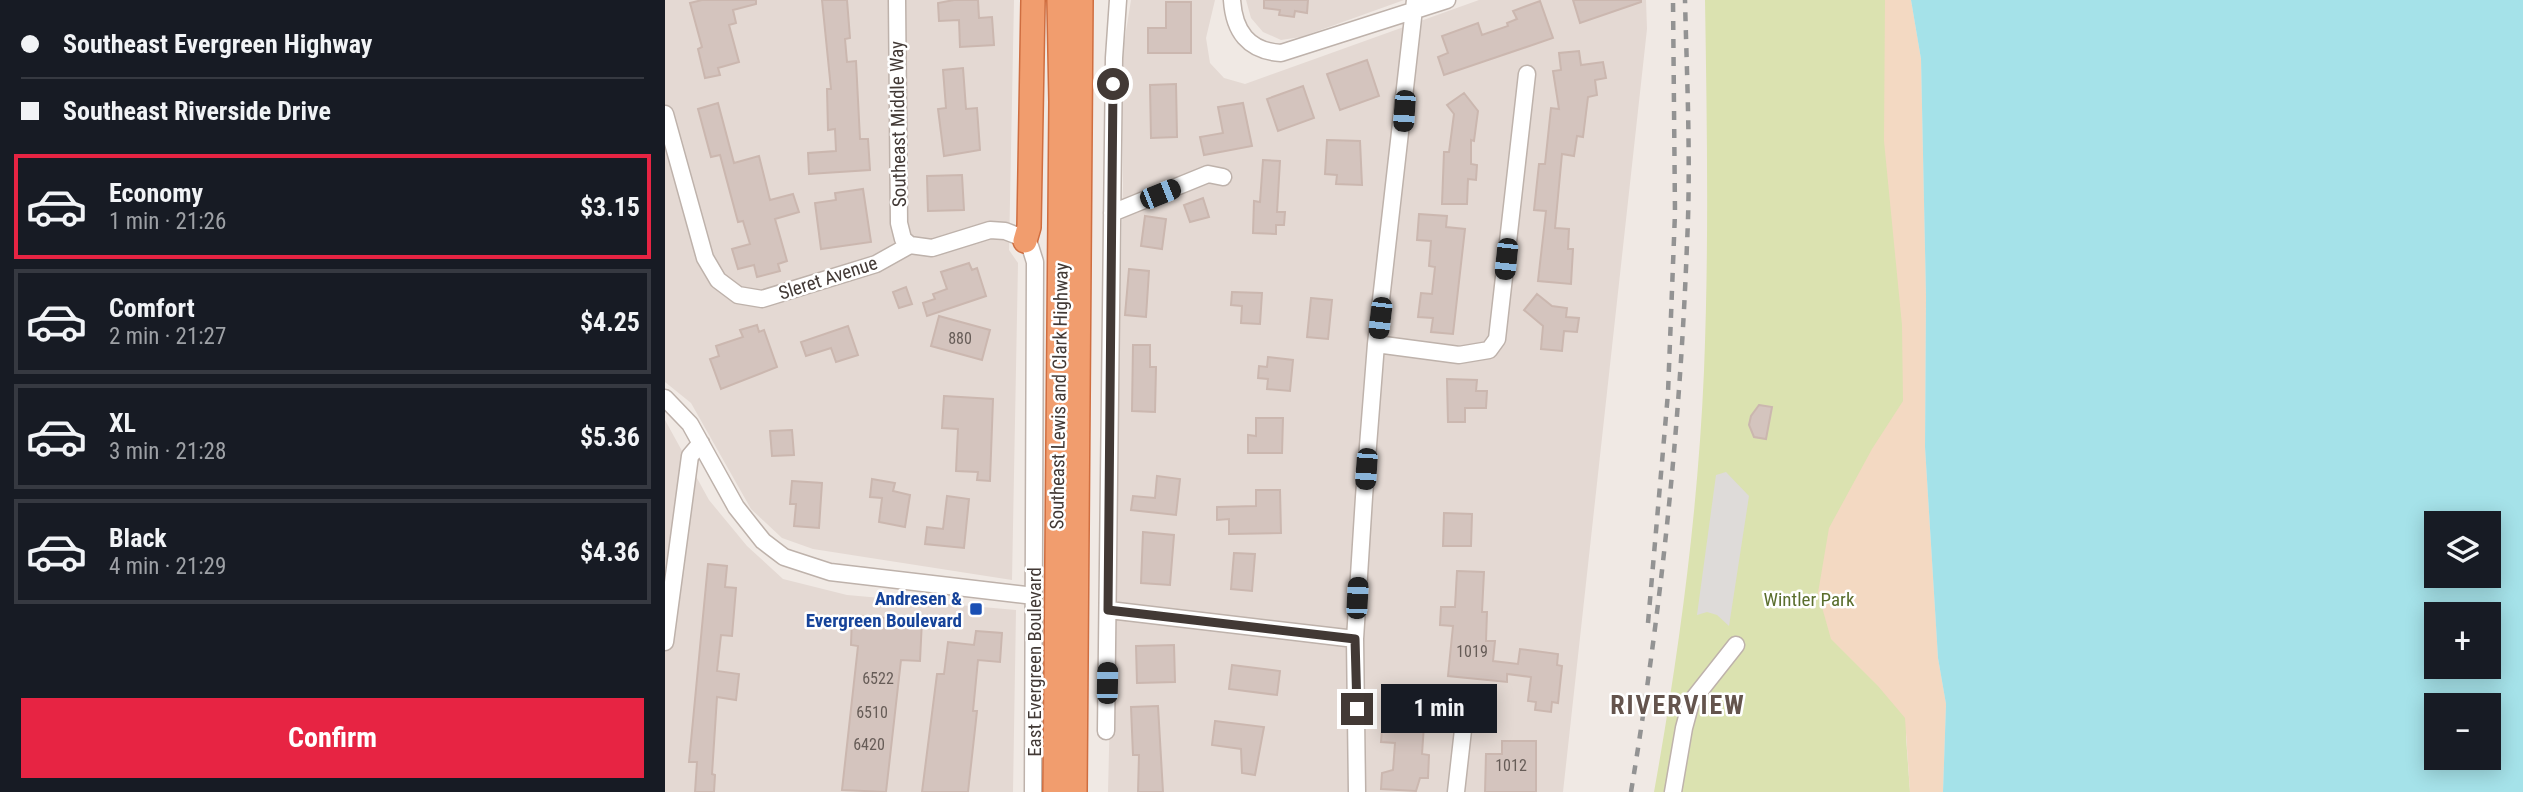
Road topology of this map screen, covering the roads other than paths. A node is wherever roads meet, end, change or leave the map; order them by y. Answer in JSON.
{"nodes":[{"id":1,"x":897,"y":0,"type":"edge"},
{"id":2,"x":1033,"y":0,"type":"edge"},
{"id":3,"x":1059,"y":0,"type":"edge"},
{"id":4,"x":1081,"y":0,"type":"edge"},
{"id":5,"x":1118,"y":0,"type":"edge"},
{"id":6,"x":1232,"y":0,"type":"edge"},
{"id":7,"x":1447,"y":0,"type":"edge"},
{"id":8,"x":1413,"y":6,"type":"edge"},
{"id":9,"x":1527,"y":74,"type":"dead end"},
{"id":10,"x":665,"y":114,"type":"edge"},
{"id":11,"x":1223,"y":177,"type":"dead end"},
{"id":12,"x":1112,"y":213,"type":"junction"},
{"id":13,"x":1025,"y":241,"type":"junction"},
{"id":14,"x":910,"y":245,"type":"junction"},
{"id":15,"x":1376,"y":344,"type":"junction"},
{"id":16,"x":665,"y":398,"type":"edge"},
{"id":17,"x":701,"y":443,"type":"junction"},
{"id":18,"x":1034,"y":596,"type":"junction"},
{"id":19,"x":1108,"y":610,"type":"junction"},
{"id":20,"x":1355,"y":639,"type":"junction"},
{"id":21,"x":665,"y":642,"type":"edge"},
{"id":22,"x":1736,"y":645,"type":"dead end"},
{"id":23,"x":1464,"y":721,"type":"dead end"},
{"id":24,"x":1106,"y":732,"type":"dead end"},
{"id":25,"x":1033,"y":792,"type":"edge"},
{"id":26,"x":1055,"y":792,"type":"edge"},
{"id":27,"x":1075,"y":792,"type":"edge"},
{"id":28,"x":1357,"y":792,"type":"edge"},
{"id":29,"x":1456,"y":792,"type":"edge"},
{"id":30,"x":1673,"y":792,"type":"edge"}],
"edges":[{"from":1,"to":14,"type":"street","name":"Southeast Middle Way"},
{"from":2,"to":13,"type":"highway"},
{"from":3,"to":26,"type":"highway","name":"Southeast Lewis and Clark Highway"},
{"from":4,"to":27,"type":"highway","name":"Southeast Lewis and Clark Highway"},
{"from":5,"to":12,"type":"street"},
{"from":6,"to":8,"type":"street"},
{"from":7,"to":8,"type":"street"},
{"from":8,"to":15,"type":"street"},
{"from":9,"to":15,"type":"street"},
{"from":10,"to":14,"type":"street","name":"Sleret Avenue"},
{"from":11,"to":12,"type":"street"},
{"from":12,"to":19,"type":"street"},
{"from":13,"to":14,"type":"street","name":"Sleret Avenue"},
{"from":13,"to":18,"type":"street","name":"East Evergreen Boulevard"},
{"from":15,"to":20,"type":"street"},
{"from":16,"to":17,"type":"street"},
{"from":17,"to":18,"type":"street"},
{"from":17,"to":21,"type":"street"},
{"from":18,"to":25,"type":"street","name":"East Evergreen Boulevard"},
{"from":19,"to":20,"type":"street"},
{"from":19,"to":24,"type":"street"},
{"from":20,"to":28,"type":"street"},
{"from":22,"to":30,"type":"street"},
{"from":23,"to":29,"type":"street"}]}
